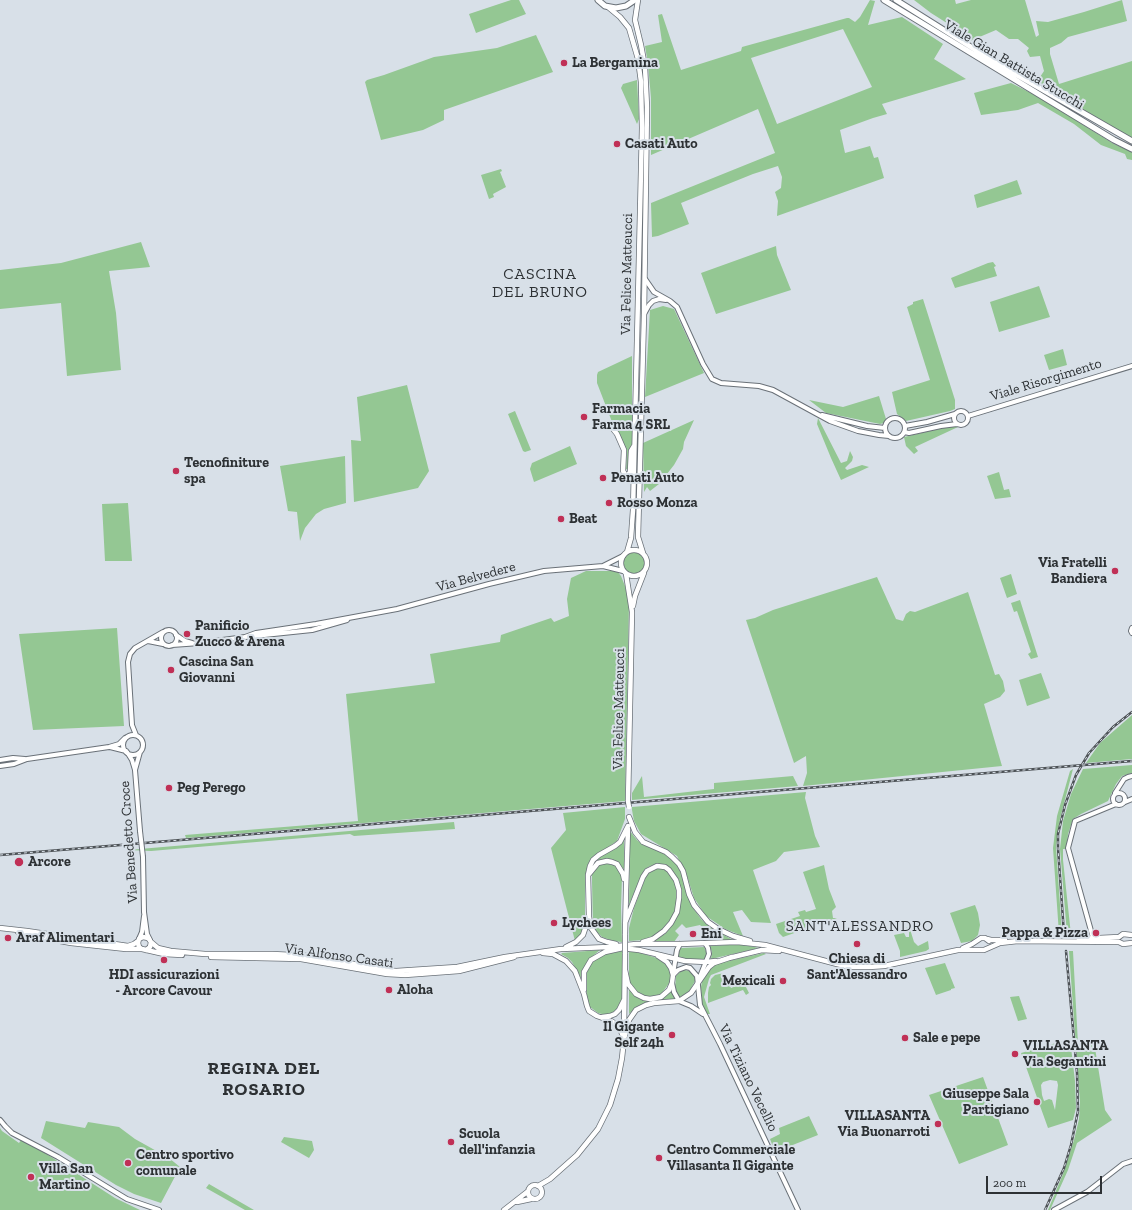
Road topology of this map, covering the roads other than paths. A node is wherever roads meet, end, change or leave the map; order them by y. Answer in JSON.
{"nodes":[{"id":1,"x":598,"y":0,"type":"edge"},
{"id":2,"x":636,"y":0,"type":"edge"},
{"id":3,"x":884,"y":0,"type":"edge"},
{"id":4,"x":896,"y":0,"type":"edge"},
{"id":5,"x":608,"y":7,"type":"junction"},
{"id":6,"x":1132,"y":141,"type":"edge"},
{"id":7,"x":1132,"y":149,"type":"edge"},
{"id":8,"x":644,"y":277,"type":"junction"},
{"id":9,"x":670,"y":301,"type":"junction"},
{"id":10,"x":644,"y":315,"type":"junction"},
{"id":11,"x":1132,"y":366,"type":"edge"},
{"id":12,"x":820,"y":414,"type":"junction"},
{"id":13,"x":955,"y":414,"type":"junction"},
{"id":14,"x":968,"y":416,"type":"junction"},
{"id":15,"x":609,"y":424,"type":"dead end"},
{"id":16,"x":957,"y":424,"type":"junction"},
{"id":17,"x":905,"y":426,"type":"junction"},
{"id":18,"x":885,"y":428,"type":"junction"},
{"id":19,"x":904,"y":432,"type":"junction"},
{"id":20,"x":889,"y":436,"type":"junction"},
{"id":21,"x":634,"y":445,"type":"junction"},
{"id":22,"x":627,"y":552,"type":"junction"},
{"id":23,"x":643,"y":553,"type":"junction"},
{"id":24,"x":623,"y":556,"type":"junction"},
{"id":25,"x":603,"y":566,"type":"junction"},
{"id":26,"x":625,"y":573,"type":"junction"},
{"id":27,"x":644,"y":573,"type":"junction"},
{"id":28,"x":632,"y":612,"type":"junction"},
{"id":29,"x":357,"y":617,"type":"junction"},
{"id":30,"x":308,"y":625,"type":"junction"},
{"id":31,"x":330,"y":626,"type":"junction"},
{"id":32,"x":1132,"y":628,"type":"edge"},
{"id":33,"x":281,"y":629,"type":"junction"},
{"id":34,"x":164,"y":632,"type":"junction"},
{"id":35,"x":290,"y":632,"type":"junction"},
{"id":36,"x":1132,"y":633,"type":"edge"},
{"id":37,"x":271,"y":634,"type":"junction"},
{"id":38,"x":176,"y":635,"type":"junction"},
{"id":39,"x":245,"y":637,"type":"junction"},
{"id":40,"x":148,"y":641,"type":"junction"},
{"id":41,"x":165,"y":644,"type":"junction"},
{"id":42,"x":195,"y":644,"type":"junction"},
{"id":43,"x":172,"y":645,"type":"junction"},
{"id":44,"x":132,"y":725,"type":"junction"},
{"id":45,"x":136,"y":735,"type":"junction"},
{"id":46,"x":126,"y":738,"type":"junction"},
{"id":47,"x":109,"y":747,"type":"junction"},
{"id":48,"x":127,"y":752,"type":"junction"},
{"id":49,"x":140,"y":752,"type":"junction"},
{"id":50,"x":27,"y":759,"type":"junction"},
{"id":51,"x":0,"y":760,"type":"edge"},
{"id":52,"x":0,"y":766,"type":"edge"},
{"id":53,"x":135,"y":770,"type":"junction"},
{"id":54,"x":1132,"y":776,"type":"edge"},
{"id":55,"x":1120,"y":786,"type":"junction"},
{"id":56,"x":1114,"y":794,"type":"junction"},
{"id":57,"x":1124,"y":795,"type":"junction"},
{"id":58,"x":1132,"y":798,"type":"edge"},
{"id":59,"x":1124,"y":803,"type":"junction"},
{"id":60,"x":1116,"y":804,"type":"junction"},
{"id":61,"x":629,"y":817,"type":"junction"},
{"id":62,"x":628,"y":826,"type":"junction"},
{"id":63,"x":588,"y":875,"type":"junction"},
{"id":64,"x":626,"y":890,"type":"junction"},
{"id":65,"x":144,"y":912,"type":"junction"},
{"id":66,"x":589,"y":917,"type":"junction"},
{"id":67,"x":625,"y":923,"type":"junction"},
{"id":68,"x":0,"y":927,"type":"edge"},
{"id":69,"x":10,"y":929,"type":"junction"},
{"id":70,"x":1131,"y":934,"type":"edge"},
{"id":71,"x":1093,"y":938,"type":"junction"},
{"id":72,"x":987,"y":939,"type":"junction"},
{"id":73,"x":1119,"y":939,"type":"junction"},
{"id":74,"x":139,"y":940,"type":"junction"},
{"id":75,"x":978,"y":940,"type":"junction"},
{"id":76,"x":1108,"y":940,"type":"junction"},
{"id":77,"x":150,"y":941,"type":"junction"},
{"id":78,"x":1018,"y":941,"type":"junction"},
{"id":79,"x":1060,"y":941,"type":"junction"},
{"id":80,"x":705,"y":943,"type":"junction"},
{"id":81,"x":1132,"y":943,"type":"edge"},
{"id":82,"x":636,"y":944,"type":"junction"},
{"id":83,"x":680,"y":944,"type":"junction"},
{"id":84,"x":765,"y":945,"type":"junction"},
{"id":85,"x":143,"y":949,"type":"junction"},
{"id":86,"x":561,"y":949,"type":"junction"},
{"id":87,"x":624,"y":949,"type":"junction"},
{"id":88,"x":987,"y":949,"type":"junction"},
{"id":89,"x":958,"y":950,"type":"junction"},
{"id":90,"x":980,"y":950,"type":"junction"},
{"id":91,"x":646,"y":951,"type":"junction"},
{"id":92,"x":527,"y":953,"type":"junction"},
{"id":93,"x":794,"y":954,"type":"junction"},
{"id":94,"x":732,"y":957,"type":"junction"},
{"id":95,"x":675,"y":959,"type":"junction"},
{"id":96,"x":706,"y":962,"type":"junction"},
{"id":97,"x":625,"y":970,"type":"junction"},
{"id":98,"x":673,"y":975,"type":"junction"},
{"id":99,"x":698,"y":981,"type":"junction"},
{"id":100,"x":672,"y":983,"type":"junction"},
{"id":101,"x":584,"y":994,"type":"junction"},
{"id":102,"x":625,"y":999,"type":"junction"},
{"id":103,"x":679,"y":1001,"type":"junction"},
{"id":104,"x":597,"y":1016,"type":"junction"},
{"id":105,"x":708,"y":1021,"type":"junction"},
{"id":106,"x":624,"y":1039,"type":"junction"},
{"id":107,"x":0,"y":1120,"type":"edge"},
{"id":108,"x":1132,"y":1161,"type":"edge"},
{"id":109,"x":550,"y":1179,"type":"junction"},
{"id":110,"x":538,"y":1186,"type":"junction"},
{"id":111,"x":542,"y":1191,"type":"junction"},
{"id":112,"x":527,"y":1192,"type":"junction"},
{"id":113,"x":531,"y":1199,"type":"junction"},
{"id":114,"x":515,"y":1202,"type":"junction"},
{"id":115,"x":159,"y":1210,"type":"edge"},
{"id":116,"x":504,"y":1210,"type":"edge"},
{"id":117,"x":798,"y":1210,"type":"edge"},
{"id":118,"x":1054,"y":1210,"type":"edge"}],
"edges":[{"from":1,"to":5,"type":"main road"},
{"from":2,"to":5,"type":"main road"},
{"from":2,"to":8,"type":"main road","name":"Via Felice Matteucci"},
{"from":3,"to":7,"type":"main road","name":"Viale Gian Battista Stucchi"},
{"from":4,"to":6,"type":"main road","name":"Viale Gian Battista Stucchi"},
{"from":5,"to":21,"type":"main road","name":"Via Felice Matteucci"},
{"from":8,"to":9,"type":"street"},
{"from":8,"to":10,"type":"main road","name":"Via Felice Matteucci"},
{"from":9,"to":10,"type":"street"},
{"from":9,"to":12,"type":"street"},
{"from":10,"to":23,"type":"main road","name":"Via Felice Matteucci"},
{"from":11,"to":14,"type":"street","name":"Viale Risorgimento"},
{"from":12,"to":18,"type":"street"},
{"from":12,"to":20,"type":"street"},
{"from":13,"to":14,"type":"street"},
{"from":13,"to":16,"type":"street"},
{"from":13,"to":17,"type":"street"},
{"from":14,"to":16,"type":"street"},
{"from":15,"to":21,"type":"main road"},
{"from":16,"to":19,"type":"street"},
{"from":17,"to":18,"type":"street"},
{"from":17,"to":19,"type":"street"},
{"from":18,"to":20,"type":"street"},
{"from":19,"to":20,"type":"street"},
{"from":21,"to":22,"type":"main road","name":"Via Felice Matteucci"},
{"from":22,"to":23,"type":"main road"},
{"from":22,"to":24,"type":"main road"},
{"from":23,"to":27,"type":"main road","name":"Via Felice Matteucci"},
{"from":24,"to":25,"type":"street","name":"Via Belvedere"},
{"from":24,"to":26,"type":"main road","name":"Via Felice Matteucci"},
{"from":25,"to":26,"type":"street","name":"Via Belvedere"},
{"from":25,"to":29,"type":"street","name":"Via Belvedere"},
{"from":26,"to":27,"type":"main road"},
{"from":26,"to":28,"type":"main road","name":"Via Felice Matteucci"},
{"from":27,"to":28,"type":"main road","name":"Via Felice Matteucci"},
{"from":28,"to":61,"type":"main road","name":"Via Felice Matteucci","bridge":true},
{"from":29,"to":30,"type":"street","name":"Via Belvedere"},
{"from":29,"to":31,"type":"street","name":"Via Belvedere"},
{"from":30,"to":31,"type":"street"},
{"from":30,"to":33,"type":"street","name":"Via Belvedere"},
{"from":30,"to":35,"type":"street"},
{"from":31,"to":35,"type":"street","name":"Via Belvedere"},
{"from":32,"to":36,"type":"street"},
{"from":33,"to":37,"type":"street","name":"Via Belvedere"},
{"from":33,"to":39,"type":"street","name":"Via Belvedere"},
{"from":34,"to":38,"type":"street"},
{"from":34,"to":40,"type":"street"},
{"from":34,"to":41,"type":"street"},
{"from":35,"to":37,"type":"street","name":"Via Belvedere"},
{"from":37,"to":39,"type":"street","name":"Via Belvedere"},
{"from":38,"to":42,"type":"street"},
{"from":38,"to":43,"type":"street"},
{"from":39,"to":42,"type":"street","name":"Via Belvedere"},
{"from":40,"to":41,"type":"street"},
{"from":40,"to":44,"type":"street"},
{"from":41,"to":43,"type":"street"},
{"from":42,"to":43,"type":"street","name":"Via Belvedere"},
{"from":44,"to":45,"type":"street"},
{"from":44,"to":46,"type":"street"},
{"from":45,"to":46,"type":"street"},
{"from":45,"to":49,"type":"street"},
{"from":46,"to":47,"type":"street"},
{"from":46,"to":48,"type":"street"},
{"from":47,"to":48,"type":"street"},
{"from":47,"to":50,"type":"street"},
{"from":48,"to":49,"type":"street"},
{"from":48,"to":53,"type":"street","name":"Via Benedetto Croce"},
{"from":49,"to":53,"type":"street","name":"Via Benedetto Croce"},
{"from":50,"to":51,"type":"street"},
{"from":50,"to":52,"type":"street"},
{"from":53,"to":65,"type":"street","name":"Via Benedetto Croce","bridge":true},
{"from":54,"to":55,"type":"street"},
{"from":55,"to":56,"type":"street"},
{"from":55,"to":57,"type":"street"},
{"from":56,"to":57,"type":"street"},
{"from":56,"to":60,"type":"street"},
{"from":57,"to":58,"type":"street"},
{"from":57,"to":59,"type":"street"},
{"from":58,"to":59,"type":"street"},
{"from":59,"to":60,"type":"street"},
{"from":60,"to":71,"type":"street"},
{"from":61,"to":62,"type":"main road"},
{"from":61,"to":84,"type":"main road"},
{"from":62,"to":63,"type":"main road"},
{"from":62,"to":64,"type":"main road"},
{"from":63,"to":64,"type":"main road"},
{"from":63,"to":66,"type":"main road"},
{"from":64,"to":67,"type":"main road"},
{"from":65,"to":74,"type":"street","name":"Via Benedetto Croce"},
{"from":65,"to":77,"type":"street","name":"Via Benedetto Croce"},
{"from":66,"to":86,"type":"main road"},
{"from":66,"to":87,"type":"main road"},
{"from":67,"to":82,"type":"main road"},
{"from":67,"to":87,"type":"main road","bridge":true},
{"from":68,"to":69,"type":"main road"},
{"from":69,"to":74,"type":"main road"},
{"from":69,"to":85,"type":"main road","name":"Via Alfonso Casati"},
{"from":70,"to":73,"type":"main road"},
{"from":71,"to":76,"type":"main road"},
{"from":71,"to":79,"type":"main road"},
{"from":72,"to":75,"type":"main road"},
{"from":72,"to":78,"type":"main road"},
{"from":72,"to":88,"type":"main road"},
{"from":73,"to":76,"type":"main road"},
{"from":73,"to":81,"type":"main road"},
{"from":74,"to":77,"type":"main road"},
{"from":74,"to":85,"type":"main road"},
{"from":75,"to":89,"type":"main road"},
{"from":75,"to":90,"type":"main road"},
{"from":76,"to":79,"type":"main road"},
{"from":77,"to":85,"type":"main road"},
{"from":77,"to":92,"type":"main road","name":"Via Alfonso Casati"},
{"from":78,"to":79,"type":"main road"},
{"from":78,"to":88,"type":"main road"},
{"from":80,"to":83,"type":"main road"},
{"from":80,"to":84,"type":"main road"},
{"from":80,"to":96,"type":"street"},
{"from":82,"to":83,"type":"main road"},
{"from":82,"to":87,"type":"main road"},
{"from":83,"to":95,"type":"street"},
{"from":84,"to":93,"type":"main road"},
{"from":85,"to":92,"type":"main road","name":"Via Alfonso Casati"},
{"from":86,"to":87,"type":"main road","name":"Via Alfonso Casati"},
{"from":86,"to":92,"type":"main road","name":"Via Alfonso Casati"},
{"from":87,"to":91,"type":"main road"},
{"from":87,"to":97,"type":"main road"},
{"from":87,"to":101,"type":"main road"},
{"from":88,"to":90,"type":"main road"},
{"from":89,"to":90,"type":"main road"},
{"from":89,"to":93,"type":"main road"},
{"from":91,"to":95,"type":"main road"},
{"from":91,"to":98,"type":"main road"},
{"from":92,"to":101,"type":"main road"},
{"from":93,"to":94,"type":"main road"},
{"from":94,"to":96,"type":"main road"},
{"from":94,"to":99,"type":"main road"},
{"from":95,"to":96,"type":"main road"},
{"from":95,"to":98,"type":"street"},
{"from":96,"to":99,"type":"street"},
{"from":97,"to":100,"type":"main road"},
{"from":97,"to":102,"type":"main road"},
{"from":98,"to":99,"type":"street"},
{"from":98,"to":100,"type":"main road"},
{"from":99,"to":103,"type":"main road"},
{"from":99,"to":105,"type":"street","name":"Via Tiziano Vecellio"},
{"from":100,"to":103,"type":"street"},
{"from":101,"to":104,"type":"main road"},
{"from":102,"to":104,"type":"main road"},
{"from":102,"to":106,"type":"main road"},
{"from":103,"to":105,"type":"street"},
{"from":103,"to":106,"type":"main road"},
{"from":104,"to":106,"type":"main road"},
{"from":105,"to":117,"type":"street","name":"Via Tiziano Vecellio"},
{"from":106,"to":109,"type":"main road"},
{"from":107,"to":115,"type":"street"},
{"from":108,"to":118,"type":"street"},
{"from":109,"to":110,"type":"main road"},
{"from":109,"to":111,"type":"main road"},
{"from":110,"to":111,"type":"main road"},
{"from":110,"to":112,"type":"main road"},
{"from":111,"to":113,"type":"main road"},
{"from":112,"to":113,"type":"main road"},
{"from":112,"to":114,"type":"main road"},
{"from":113,"to":114,"type":"main road"},
{"from":114,"to":116,"type":"main road"}]}
